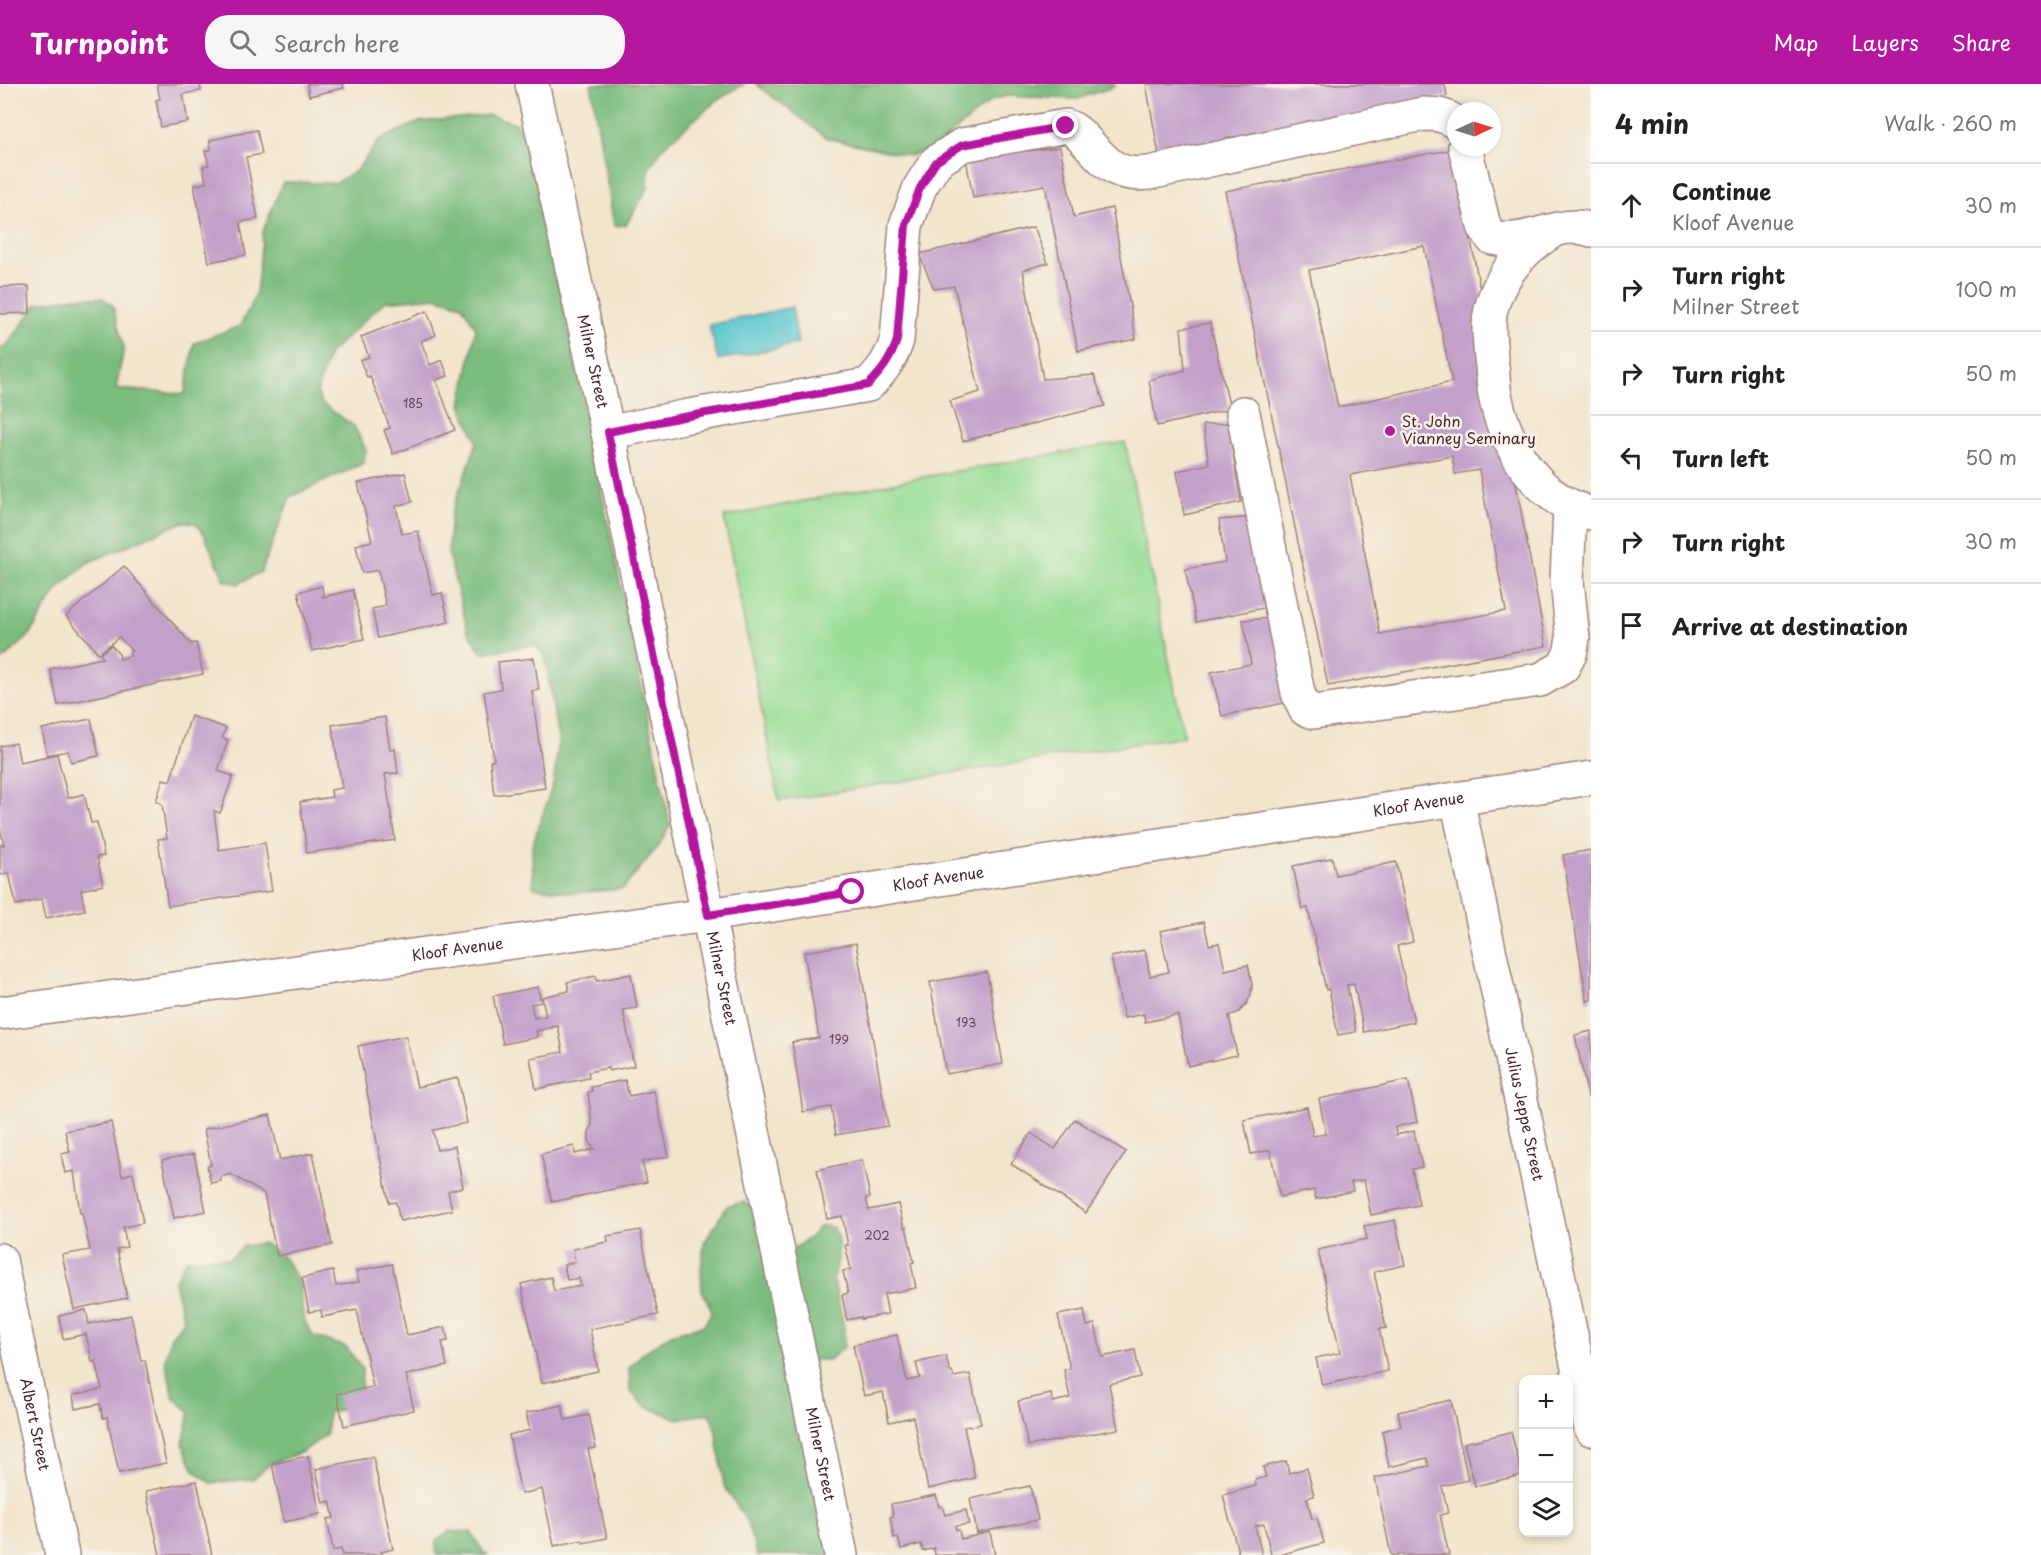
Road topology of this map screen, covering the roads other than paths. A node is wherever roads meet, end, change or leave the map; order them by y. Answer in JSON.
{"nodes":[{"id":1,"x":532,"y":84,"type":"edge"},
{"id":2,"x":1447,"y":116,"type":"edge"},
{"id":3,"x":1467,"y":156,"type":"edge"},
{"id":4,"x":1591,"y":230,"type":"edge"},
{"id":5,"x":1551,"y":232,"type":"junction"},
{"id":6,"x":1243,"y":413,"type":"dead end"},
{"id":7,"x":608,"y":432,"type":"junction"},
{"id":8,"x":1581,"y":509,"type":"edge"},
{"id":9,"x":1591,"y":778,"type":"edge"},
{"id":10,"x":1457,"y":799,"type":"junction"},
{"id":11,"x":708,"y":915,"type":"junction"},
{"id":12,"x":0,"y":1013,"type":"edge"},
{"id":13,"x":0,"y":1260,"type":"edge"},
{"id":14,"x":1591,"y":1430,"type":"edge"},
{"id":15,"x":62,"y":1555,"type":"edge"},
{"id":16,"x":841,"y":1555,"type":"edge"}],
"edges":[{"from":1,"to":7,"type":"street","name":"Milner Street"},
{"from":2,"to":7,"type":"street"},
{"from":3,"to":5,"type":"street"},
{"from":4,"to":5,"type":"street"},
{"from":5,"to":8,"type":"street"},
{"from":6,"to":8,"type":"street"},
{"from":7,"to":11,"type":"street","name":"Milner Street"},
{"from":9,"to":10,"type":"street","name":"Kloof Avenue"},
{"from":10,"to":11,"type":"street","name":"Kloof Avenue"},
{"from":10,"to":14,"type":"street","name":"Julius Jeppe Street"},
{"from":11,"to":12,"type":"street","name":"Kloof Avenue"},
{"from":11,"to":16,"type":"street","name":"Milner Street"},
{"from":13,"to":15,"type":"street","name":"Albert Street"}]}
